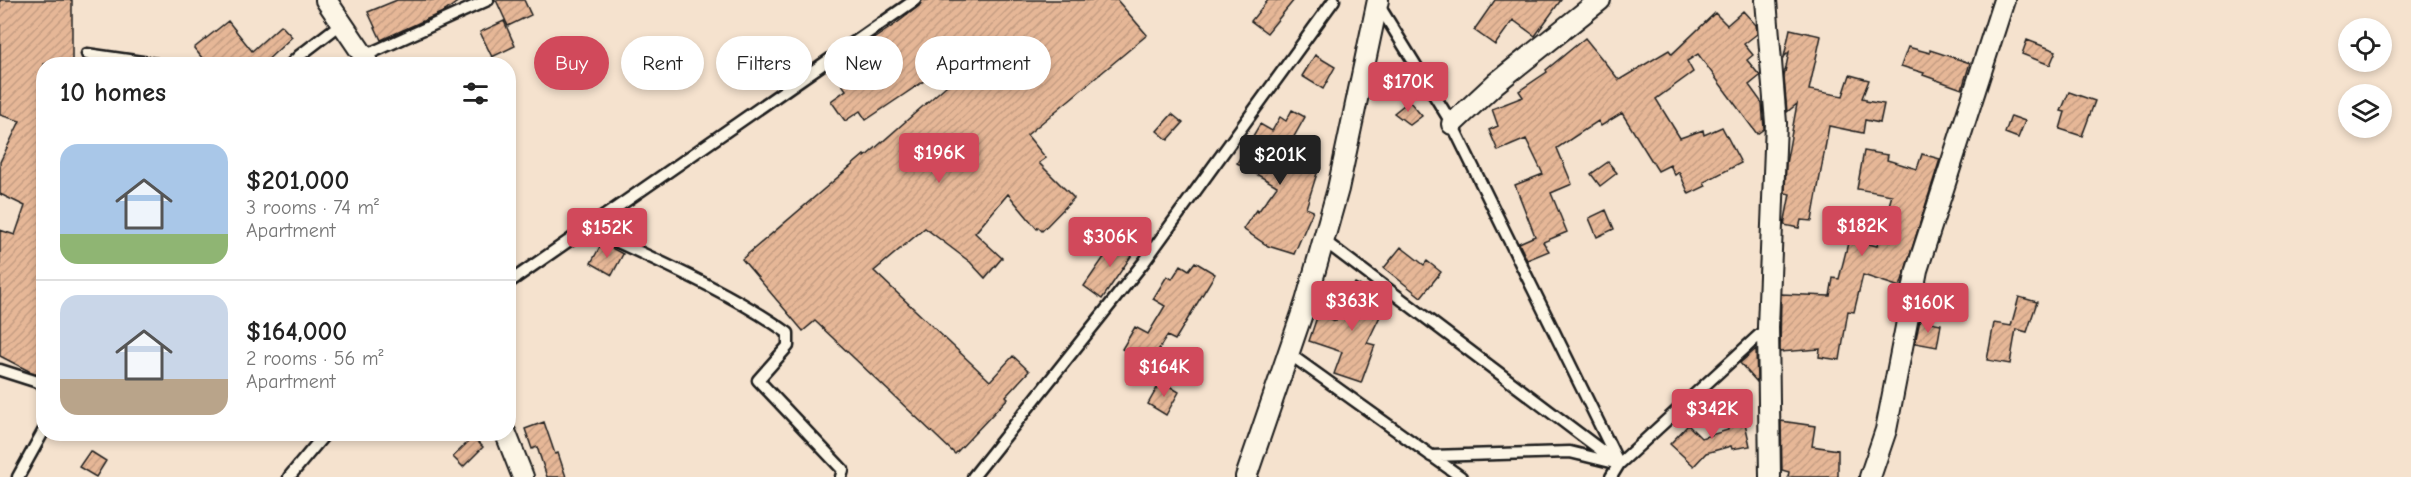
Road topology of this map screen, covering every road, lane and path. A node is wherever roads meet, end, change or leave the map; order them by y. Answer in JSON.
{"nodes":[{"id":1,"x":326,"y":0,"type":"edge"},
{"id":2,"x":489,"y":0,"type":"edge"},
{"id":3,"x":915,"y":0,"type":"edge"},
{"id":4,"x":1334,"y":0,"type":"edge"},
{"id":5,"x":1600,"y":0,"type":"edge"},
{"id":6,"x":1766,"y":0,"type":"edge"},
{"id":7,"x":2004,"y":0,"type":"edge"},
{"id":8,"x":1378,"y":2,"type":"edge"},
{"id":9,"x":342,"y":23,"type":"junction"},
{"id":10,"x":87,"y":54,"type":"dead end"},
{"id":11,"x":108,"y":57,"type":"edge"},
{"id":12,"x":298,"y":57,"type":"edge"},
{"id":13,"x":364,"y":57,"type":"edge"},
{"id":14,"x":372,"y":57,"type":"edge"},
{"id":15,"x":1452,"y":124,"type":"junction"},
{"id":16,"x":588,"y":228,"type":"junction"},
{"id":17,"x":1323,"y":240,"type":"junction"},
{"id":18,"x":516,"y":278,"type":"edge"},
{"id":19,"x":1768,"y":327,"type":"junction"},
{"id":20,"x":1288,"y":353,"type":"junction"},
{"id":21,"x":0,"y":370,"type":"edge"},
{"id":22,"x":36,"y":381,"type":"edge"},
{"id":23,"x":38,"y":441,"type":"edge"},
{"id":24,"x":319,"y":441,"type":"edge"},
{"id":25,"x":509,"y":441,"type":"edge"},
{"id":26,"x":1431,"y":456,"type":"junction"},
{"id":27,"x":1619,"y":464,"type":"junction"},
{"id":28,"x":18,"y":477,"type":"edge"},
{"id":29,"x":289,"y":477,"type":"edge"},
{"id":30,"x":523,"y":477,"type":"edge"},
{"id":31,"x":841,"y":477,"type":"edge"},
{"id":32,"x":973,"y":477,"type":"edge"},
{"id":33,"x":1246,"y":477,"type":"edge"},
{"id":34,"x":1461,"y":477,"type":"edge"},
{"id":35,"x":1611,"y":477,"type":"edge"},
{"id":36,"x":1770,"y":477,"type":"edge"},
{"id":37,"x":1870,"y":477,"type":"edge"}],
"edges":[{"from":1,"to":9,"type":"street"},
{"from":2,"to":14,"type":"lane"},
{"from":3,"to":16,"type":"lane"},
{"from":4,"to":32,"type":"lane"},
{"from":5,"to":15,"type":"street"},
{"from":6,"to":19,"type":"street"},
{"from":7,"to":37,"type":"street"},
{"from":8,"to":15,"type":"lane"},
{"from":8,"to":17,"type":"street"},
{"from":9,"to":12,"type":"lane"},
{"from":9,"to":13,"type":"street"},
{"from":10,"to":11,"type":"lane"},
{"from":15,"to":27,"type":"lane"},
{"from":16,"to":18,"type":"lane"},
{"from":16,"to":31,"type":"lane"},
{"from":17,"to":20,"type":"street"},
{"from":17,"to":27,"type":"lane"},
{"from":19,"to":27,"type":"lane"},
{"from":19,"to":36,"type":"street"},
{"from":20,"to":26,"type":"lane"},
{"from":20,"to":33,"type":"street"},
{"from":21,"to":22,"type":"lane"},
{"from":23,"to":28,"type":"lane"},
{"from":24,"to":29,"type":"lane"},
{"from":25,"to":30,"type":"street"},
{"from":26,"to":27,"type":"lane"},
{"from":26,"to":34,"type":"lane"},
{"from":27,"to":35,"type":"lane"}]}
